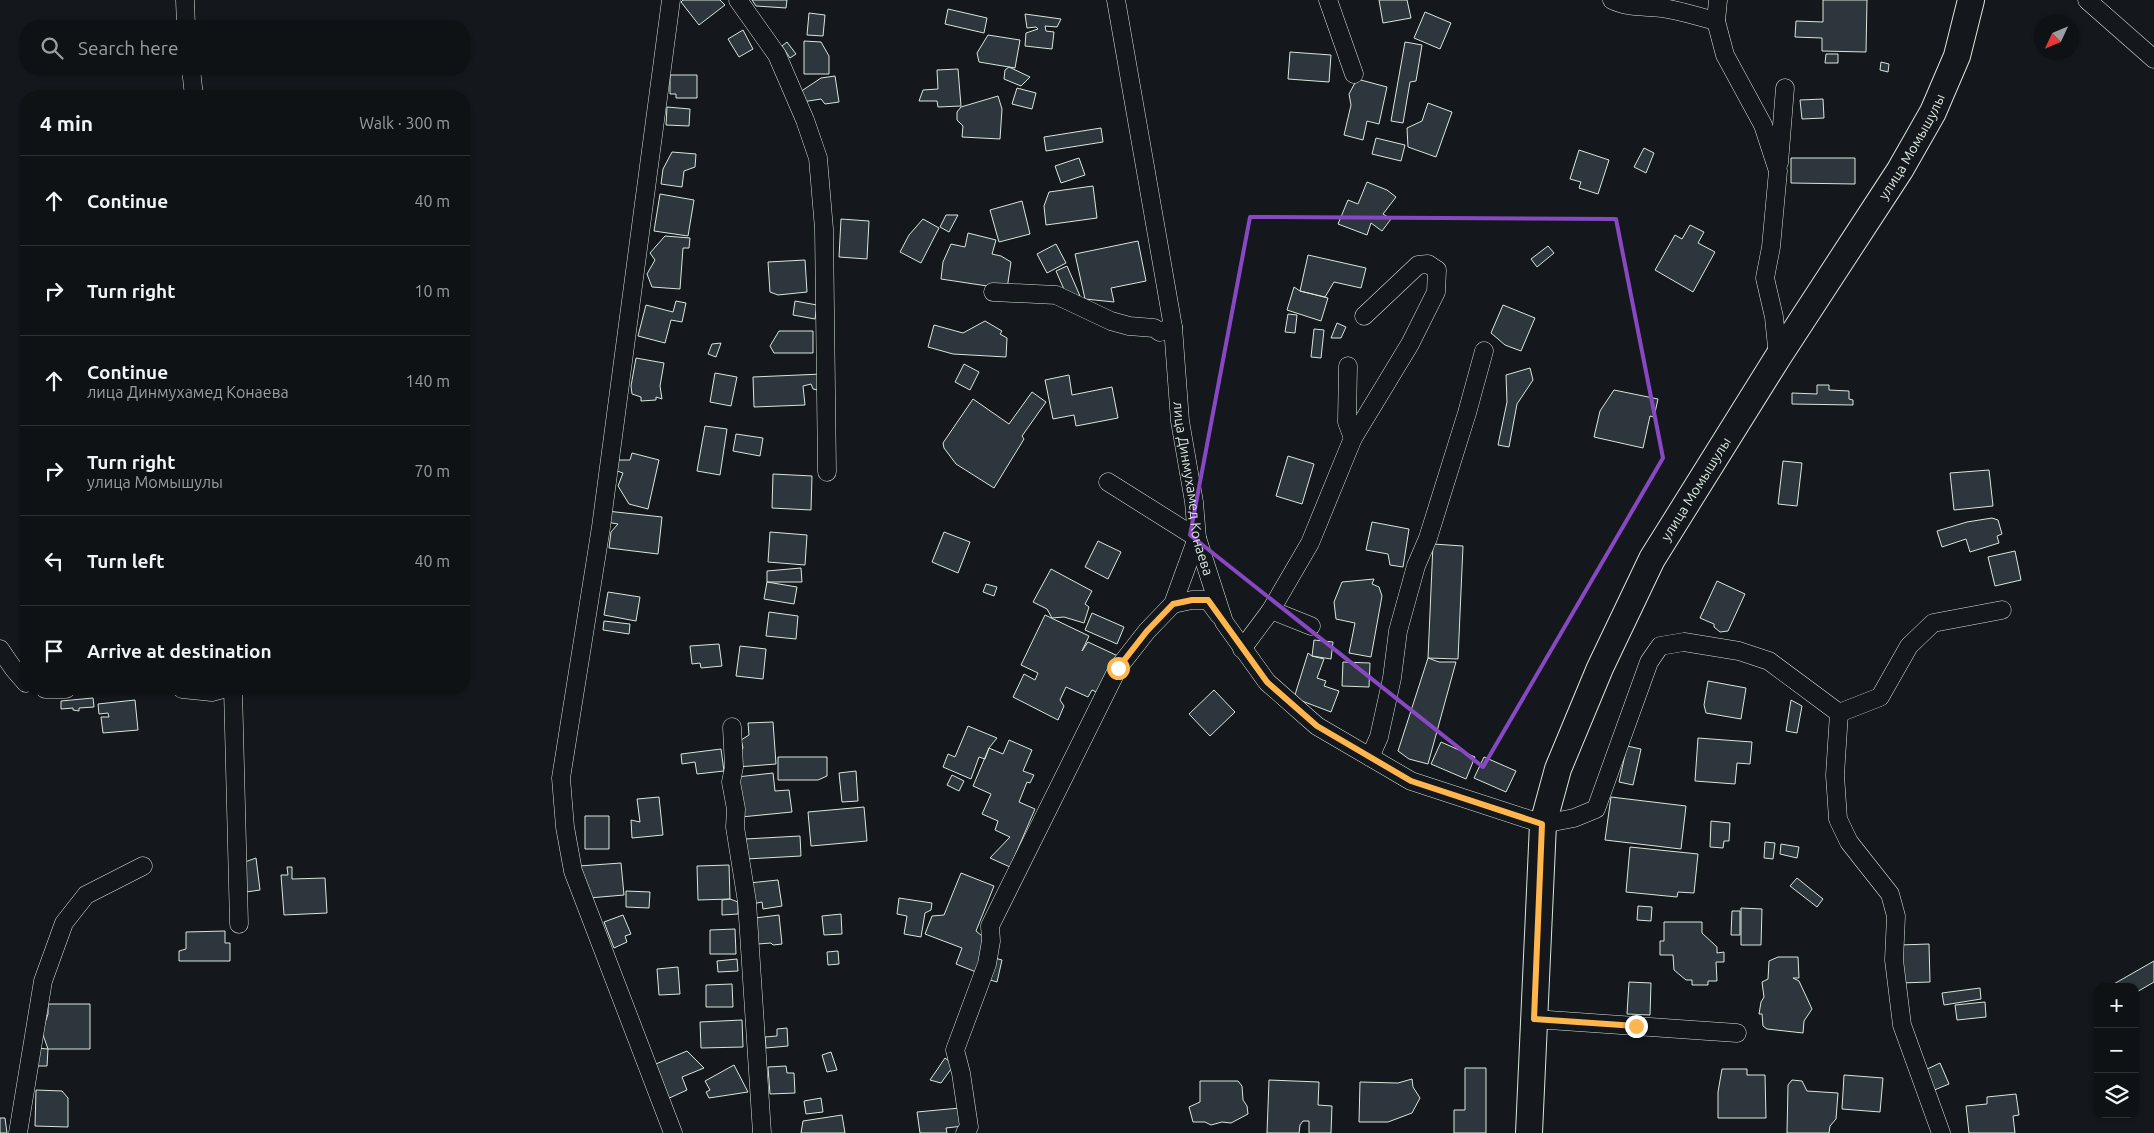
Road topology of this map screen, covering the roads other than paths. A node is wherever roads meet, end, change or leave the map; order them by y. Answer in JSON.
{"nodes":[{"id":1,"x":184,"y":0,"type":"edge"},
{"id":2,"x":671,"y":0,"type":"edge"},
{"id":3,"x":738,"y":0,"type":"edge"},
{"id":4,"x":1116,"y":0,"type":"edge"},
{"id":5,"x":1328,"y":0,"type":"edge"},
{"id":6,"x":1612,"y":0,"type":"edge"},
{"id":7,"x":1718,"y":0,"type":"edge"},
{"id":8,"x":1971,"y":0,"type":"edge"},
{"id":9,"x":2087,"y":0,"type":"edge"},
{"id":10,"x":186,"y":20,"type":"edge"},
{"id":11,"x":1716,"y":21,"type":"junction"},
{"id":12,"x":2154,"y":59,"type":"edge"},
{"id":13,"x":1354,"y":74,"type":"dead end"},
{"id":14,"x":192,"y":75,"type":"edge"},
{"id":15,"x":1785,"y":88,"type":"dead end"},
{"id":16,"x":193,"y":90,"type":"edge"},
{"id":17,"x":1778,"y":171,"type":"junction"},
{"id":18,"x":993,"y":292,"type":"dead end"},
{"id":19,"x":1364,"y":316,"type":"dead end"},
{"id":20,"x":1173,"y":326,"type":"junction"},
{"id":21,"x":1484,"y":351,"type":"dead end"},
{"id":22,"x":1778,"y":357,"type":"junction"},
{"id":23,"x":1348,"y":366,"type":"dead end"},
{"id":24,"x":1353,"y":438,"type":"junction"},
{"id":25,"x":827,"y":472,"type":"dead end"},
{"id":26,"x":1108,"y":482,"type":"dead end"},
{"id":27,"x":1196,"y":538,"type":"junction"},
{"id":28,"x":1173,"y":604,"type":"junction"},
{"id":29,"x":1271,"y":610,"type":"junction"},
{"id":30,"x":2002,"y":610,"type":"dead end"},
{"id":31,"x":1224,"y":622,"type":"junction"},
{"id":32,"x":1311,"y":626,"type":"dead end"},
{"id":33,"x":0,"y":649,"type":"edge"},
{"id":34,"x":1242,"y":649,"type":"junction"},
{"id":35,"x":20,"y":676,"type":"edge"},
{"id":36,"x":233,"y":695,"type":"edge"},
{"id":37,"x":1839,"y":713,"type":"junction"},
{"id":38,"x":732,"y":727,"type":"dead end"},
{"id":39,"x":1370,"y":757,"type":"junction"},
{"id":40,"x":1542,"y":824,"type":"junction"},
{"id":41,"x":143,"y":866,"type":"dead end"},
{"id":42,"x":239,"y":924,"type":"dead end"},
{"id":43,"x":1534,"y":1019,"type":"junction"},
{"id":44,"x":1736,"y":1033,"type":"dead end"},
{"id":45,"x":18,"y":1133,"type":"edge"},
{"id":46,"x":673,"y":1133,"type":"edge"},
{"id":47,"x":762,"y":1133,"type":"edge"},
{"id":48,"x":965,"y":1133,"type":"edge"},
{"id":49,"x":1529,"y":1133,"type":"edge"},
{"id":50,"x":1941,"y":1133,"type":"edge"}],
"edges":[{"from":1,"to":10,"type":"street"},
{"from":2,"to":46,"type":"street"},
{"from":3,"to":25,"type":"street"},
{"from":4,"to":20,"type":"street","name":"лица Динмухамед Конаева"},
{"from":5,"to":13,"type":"street"},
{"from":6,"to":11,"type":"street"},
{"from":7,"to":11,"type":"street"},
{"from":8,"to":22,"type":"main road","name":"улица Момышулы"},
{"from":9,"to":12,"type":"street"},
{"from":11,"to":17,"type":"street"},
{"from":14,"to":16,"type":"street"},
{"from":15,"to":17,"type":"street"},
{"from":17,"to":22,"type":"street"},
{"from":18,"to":20,"type":"street"},
{"from":19,"to":24,"type":"street"},
{"from":20,"to":27,"type":"street","name":"лица Динмухамед Конаева"},
{"from":21,"to":39,"type":"street"},
{"from":22,"to":40,"type":"main road","name":"улица Момышулы"},
{"from":23,"to":24,"type":"street"},
{"from":24,"to":29,"type":"street"},
{"from":26,"to":27,"type":"street"},
{"from":27,"to":28,"type":"street"},
{"from":27,"to":31,"type":"street","name":"лица Динмухамед Конаева"},
{"from":28,"to":31,"type":"street"},
{"from":28,"to":48,"type":"street"},
{"from":29,"to":32,"type":"street"},
{"from":29,"to":34,"type":"street"},
{"from":30,"to":37,"type":"street"},
{"from":31,"to":34,"type":"street","name":"лица Динмухамед Конаева"},
{"from":33,"to":35,"type":"street"},
{"from":34,"to":39,"type":"street","name":"лица Динмухамед Конаева"},
{"from":36,"to":42,"type":"street"},
{"from":37,"to":40,"type":"street"},
{"from":37,"to":50,"type":"street"},
{"from":38,"to":47,"type":"street"},
{"from":39,"to":40,"type":"street","name":"лица Динмухамед Конаева"},
{"from":40,"to":43,"type":"main road","name":"улица Момышулы"},
{"from":41,"to":45,"type":"street"},
{"from":43,"to":44,"type":"street"},
{"from":43,"to":49,"type":"main road","name":"улица Момышулы"}]}
